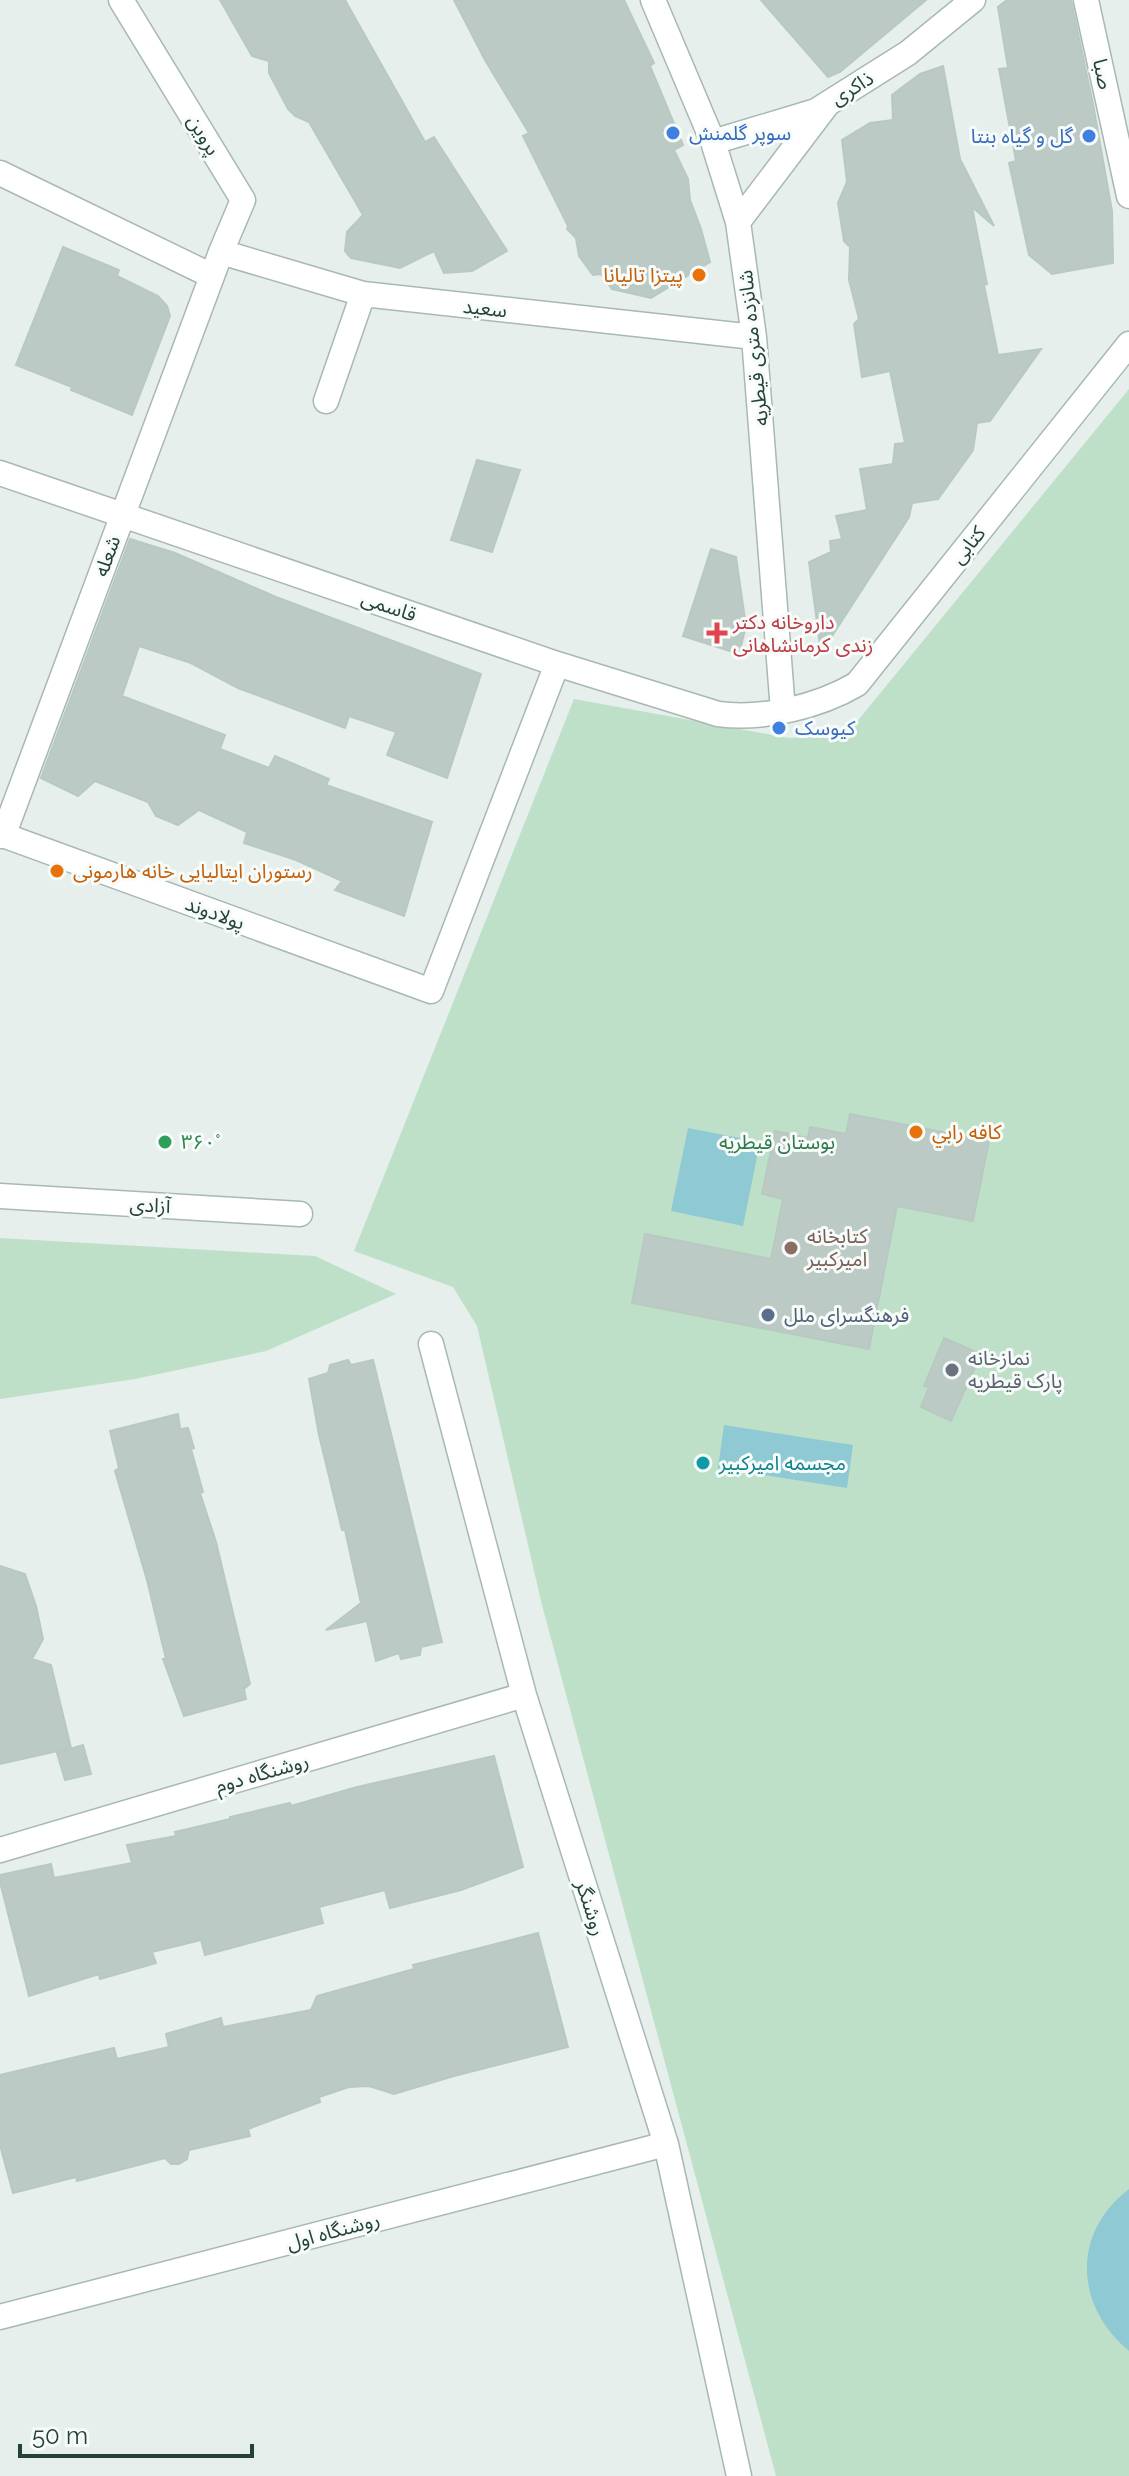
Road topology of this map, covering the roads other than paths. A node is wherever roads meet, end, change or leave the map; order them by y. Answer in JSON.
{"nodes":[{"id":1,"x":121,"y":0,"type":"edge"},
{"id":2,"x":973,"y":0,"type":"edge"},
{"id":3,"x":1086,"y":0,"type":"edge"},
{"id":4,"x":655,"y":2,"type":"edge"},
{"id":5,"x":829,"y":103,"type":"junction"},
{"id":6,"x":713,"y":142,"type":"junction"},
{"id":7,"x":0,"y":173,"type":"edge"},
{"id":8,"x":1129,"y":196,"type":"edge"},
{"id":9,"x":738,"y":222,"type":"junction"},
{"id":10,"x":221,"y":252,"type":"junction"},
{"id":11,"x":212,"y":276,"type":"junction"},
{"id":12,"x":363,"y":294,"type":"junction"},
{"id":13,"x":754,"y":337,"type":"junction"},
{"id":14,"x":1129,"y":344,"type":"edge"},
{"id":15,"x":326,"y":401,"type":"dead end"},
{"id":16,"x":0,"y":473,"type":"edge"},
{"id":17,"x":123,"y":515,"type":"junction"},
{"id":18,"x":557,"y":664,"type":"junction"},
{"id":19,"x":783,"y":711,"type":"junction"},
{"id":20,"x":2,"y":835,"type":"edge"},
{"id":21,"x":0,"y":1196,"type":"edge"},
{"id":22,"x":300,"y":1214,"type":"dead end"},
{"id":23,"x":431,"y":1344,"type":"dead end"},
{"id":24,"x":524,"y":1695,"type":"junction"},
{"id":25,"x":0,"y":1850,"type":"edge"},
{"id":26,"x":666,"y":2144,"type":"junction"},
{"id":27,"x":0,"y":2317,"type":"edge"},
{"id":28,"x":739,"y":2476,"type":"edge"}],
"edges":[{"from":1,"to":10,"type":"street","name":"پروین"},
{"from":2,"to":5,"type":"street","name":"ذاکری"},
{"from":3,"to":8,"type":"street","name":"صبا"},
{"from":4,"to":6,"type":"street","name":"شانزده متری قیطریه"},
{"from":5,"to":6,"type":"street","name":"ذاکری"},
{"from":5,"to":9,"type":"street"},
{"from":6,"to":9,"type":"street","name":"شانزده متری قیطریه"},
{"from":7,"to":11,"type":"street"},
{"from":9,"to":13,"type":"street","name":"شانزده متری قیطریه"},
{"from":10,"to":11,"type":"street","name":"پروین"},
{"from":10,"to":12,"type":"street","name":"سعید"},
{"from":11,"to":17,"type":"street","name":"شعله"},
{"from":12,"to":13,"type":"street","name":"سعید"},
{"from":12,"to":15,"type":"street"},
{"from":13,"to":19,"type":"street","name":"شانزده متری قیطریه"},
{"from":14,"to":19,"type":"street","name":"کتابی"},
{"from":16,"to":17,"type":"street","name":"قاسمی"},
{"from":17,"to":18,"type":"street","name":"قاسمی"},
{"from":17,"to":20,"type":"street","name":"شعله"},
{"from":18,"to":19,"type":"street","name":"قاسمی"},
{"from":18,"to":20,"type":"street","name":"پولادوند"},
{"from":21,"to":22,"type":"street","name":"آزادی"},
{"from":23,"to":24,"type":"street","name":"روشنگر"},
{"from":24,"to":25,"type":"street","name":"روشنگاه دوم"},
{"from":24,"to":26,"type":"street","name":"روشنگر"},
{"from":26,"to":27,"type":"street","name":"روشنگاه اول"},
{"from":26,"to":28,"type":"street","name":"روشنگر"}]}
